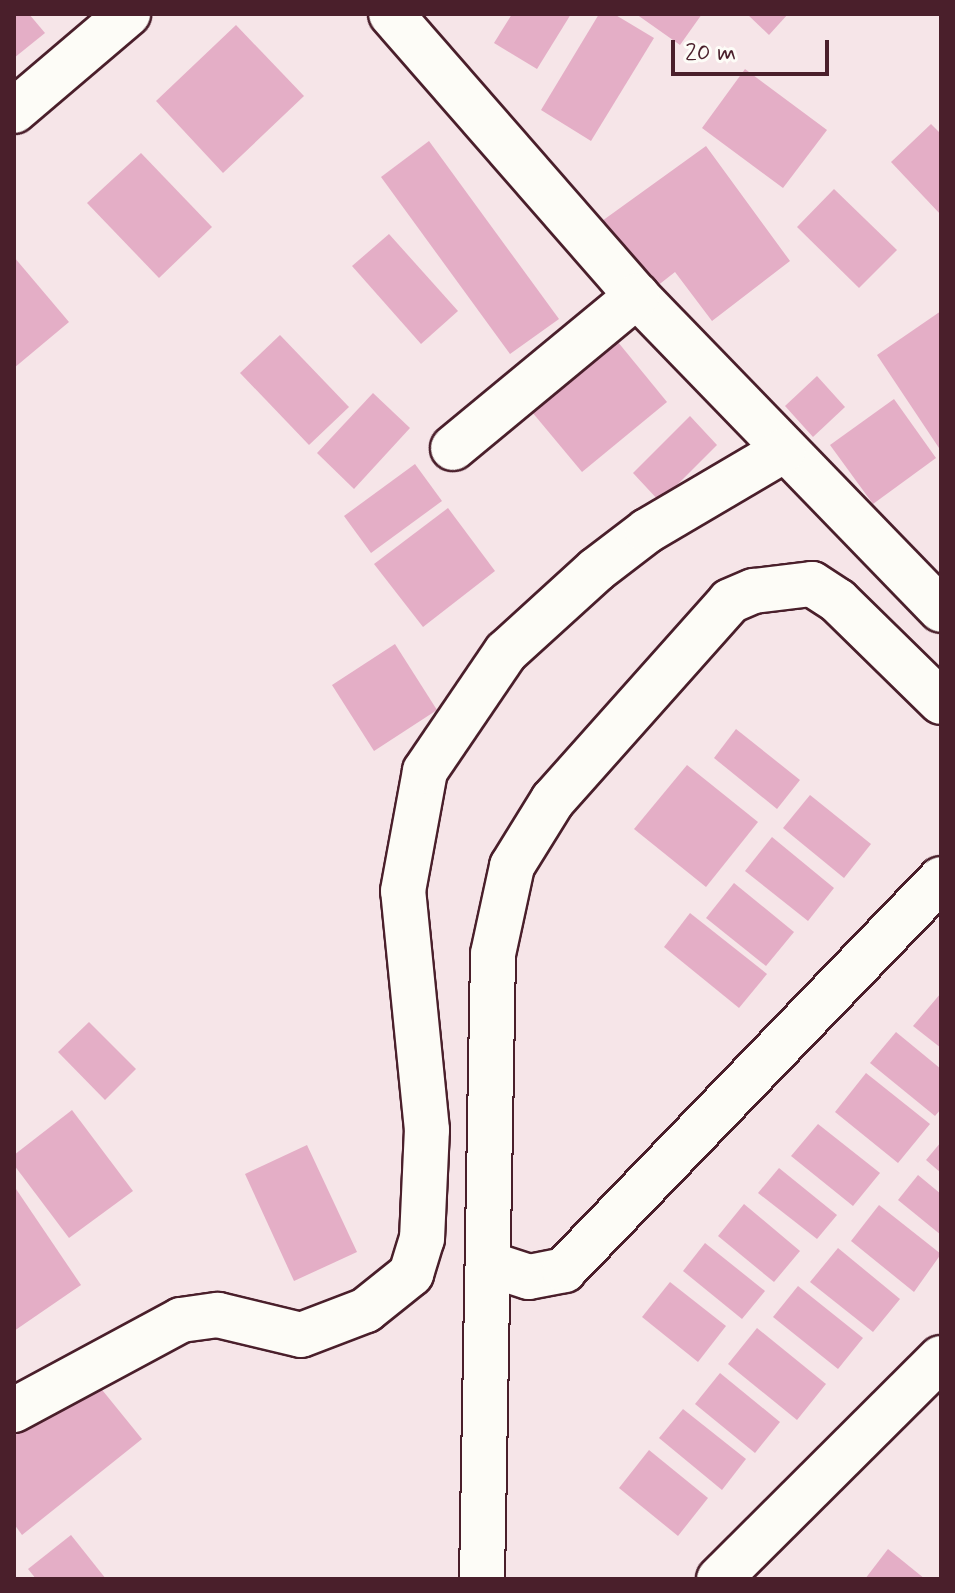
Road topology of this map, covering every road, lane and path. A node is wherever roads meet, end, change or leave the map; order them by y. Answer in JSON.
{"nodes":[{"id":1,"x":128,"y":14,"type":"edge"},
{"id":2,"x":391,"y":14,"type":"edge"},
{"id":3,"x":14,"y":111,"type":"edge"},
{"id":4,"x":637,"y":296,"type":"junction"},
{"id":5,"x":453,"y":448,"type":"dead end"},
{"id":6,"x":783,"y":451,"type":"junction"},
{"id":7,"x":941,"y":610,"type":"edge"},
{"id":8,"x":941,"y":702,"type":"edge"},
{"id":9,"x":941,"y":879,"type":"edge"},
{"id":10,"x":489,"y":1264,"type":"junction"},
{"id":11,"x":939,"y":1364,"type":"edge"},
{"id":12,"x":14,"y":1410,"type":"edge"},
{"id":13,"x":482,"y":1579,"type":"edge"},
{"id":14,"x":719,"y":1579,"type":"edge"}],
"edges":[{"from":1,"to":3,"type":"street"},
{"from":2,"to":4,"type":"street"},
{"from":4,"to":5,"type":"street"},
{"from":4,"to":6,"type":"street"},
{"from":6,"to":7,"type":"street"},
{"from":6,"to":12,"type":"street"},
{"from":8,"to":10,"type":"street"},
{"from":9,"to":10,"type":"street"},
{"from":10,"to":13,"type":"street"},
{"from":11,"to":14,"type":"street"}]}
